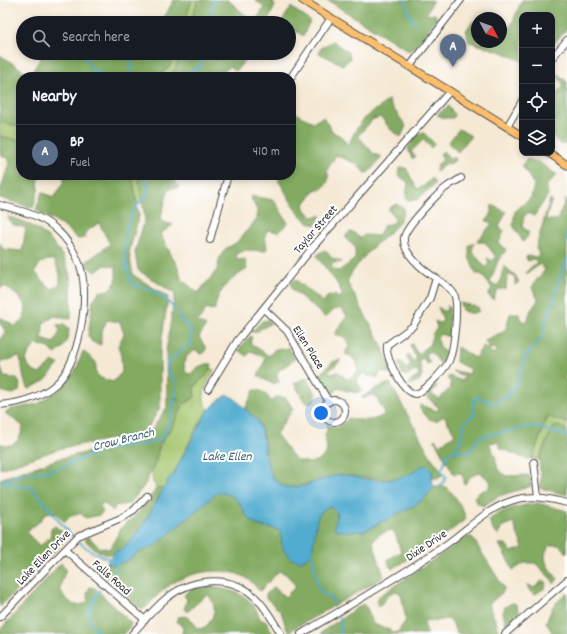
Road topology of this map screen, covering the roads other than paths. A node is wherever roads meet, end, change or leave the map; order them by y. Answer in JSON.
{"nodes":[{"id":1,"x":302,"y":0,"type":"edge"},
{"id":2,"x":461,"y":0,"type":"edge"},
{"id":3,"x":331,"y":18,"type":"junction"},
{"id":4,"x":567,"y":40,"type":"edge"},
{"id":5,"x":555,"y":54,"type":"edge"},
{"id":6,"x":410,"y":66,"type":"junction"},
{"id":7,"x":294,"y":72,"type":"edge"},
{"id":8,"x":450,"y":91,"type":"junction"},
{"id":9,"x":519,"y":106,"type":"edge"},
{"id":10,"x":507,"y":127,"type":"junction"},
{"id":11,"x":519,"y":134,"type":"edge"},
{"id":12,"x":554,"y":156,"type":"edge"},
{"id":13,"x":567,"y":165,"type":"edge"},
{"id":14,"x":461,"y":178,"type":"dead end"},
{"id":15,"x":227,"y":180,"type":"edge"},
{"id":16,"x":0,"y":205,"type":"edge"},
{"id":17,"x":210,"y":240,"type":"dead end"},
{"id":18,"x":436,"y":278,"type":"junction"},
{"id":19,"x":264,"y":309,"type":"junction"},
{"id":20,"x":208,"y":389,"type":"dead end"},
{"id":21,"x":329,"y":402,"type":"dead end"},
{"id":22,"x":0,"y":404,"type":"edge"},
{"id":23,"x":534,"y":462,"type":"dead end"},
{"id":24,"x":147,"y":496,"type":"dead end"},
{"id":25,"x":538,"y":497,"type":"junction"},
{"id":26,"x":567,"y":503,"type":"edge"},
{"id":27,"x":65,"y":550,"type":"junction"},
{"id":28,"x":567,"y":580,"type":"edge"},
{"id":29,"x":0,"y":617,"type":"edge"},
{"id":30,"x":145,"y":620,"type":"junction"},
{"id":31,"x":132,"y":634,"type":"edge"},
{"id":32,"x":281,"y":634,"type":"edge"},
{"id":33,"x":302,"y":634,"type":"edge"},
{"id":34,"x":506,"y":634,"type":"edge"}],
"edges":[{"from":1,"to":3,"type":"main road"},
{"from":2,"to":6,"type":"street"},
{"from":3,"to":6,"type":"main road"},
{"from":3,"to":7,"type":"street"},
{"from":4,"to":5,"type":"street"},
{"from":6,"to":8,"type":"main road"},
{"from":8,"to":10,"type":"main road"},
{"from":8,"to":19,"type":"street","name":"Taylor Street"},
{"from":9,"to":10,"type":"street"},
{"from":10,"to":11,"type":"main road"},
{"from":12,"to":13,"type":"main road"},
{"from":14,"to":18,"type":"street"},
{"from":15,"to":17,"type":"street"},
{"from":16,"to":22,"type":"street"},
{"from":18,"to":18,"type":"street"},
{"from":19,"to":20,"type":"street","name":"Taylor Street"},
{"from":19,"to":21,"type":"street","name":"Ellen Place"},
{"from":23,"to":25,"type":"street"},
{"from":24,"to":27,"type":"street","name":"Lake Ellen Drive"},
{"from":25,"to":26,"type":"street","name":"Dixie Drive"},
{"from":25,"to":33,"type":"street","name":"Dixie Drive"},
{"from":27,"to":29,"type":"street","name":"Lake Ellen Drive"},
{"from":27,"to":30,"type":"street","name":"Falls Road"},
{"from":28,"to":34,"type":"street"},
{"from":30,"to":31,"type":"street"},
{"from":30,"to":32,"type":"street"}]}
